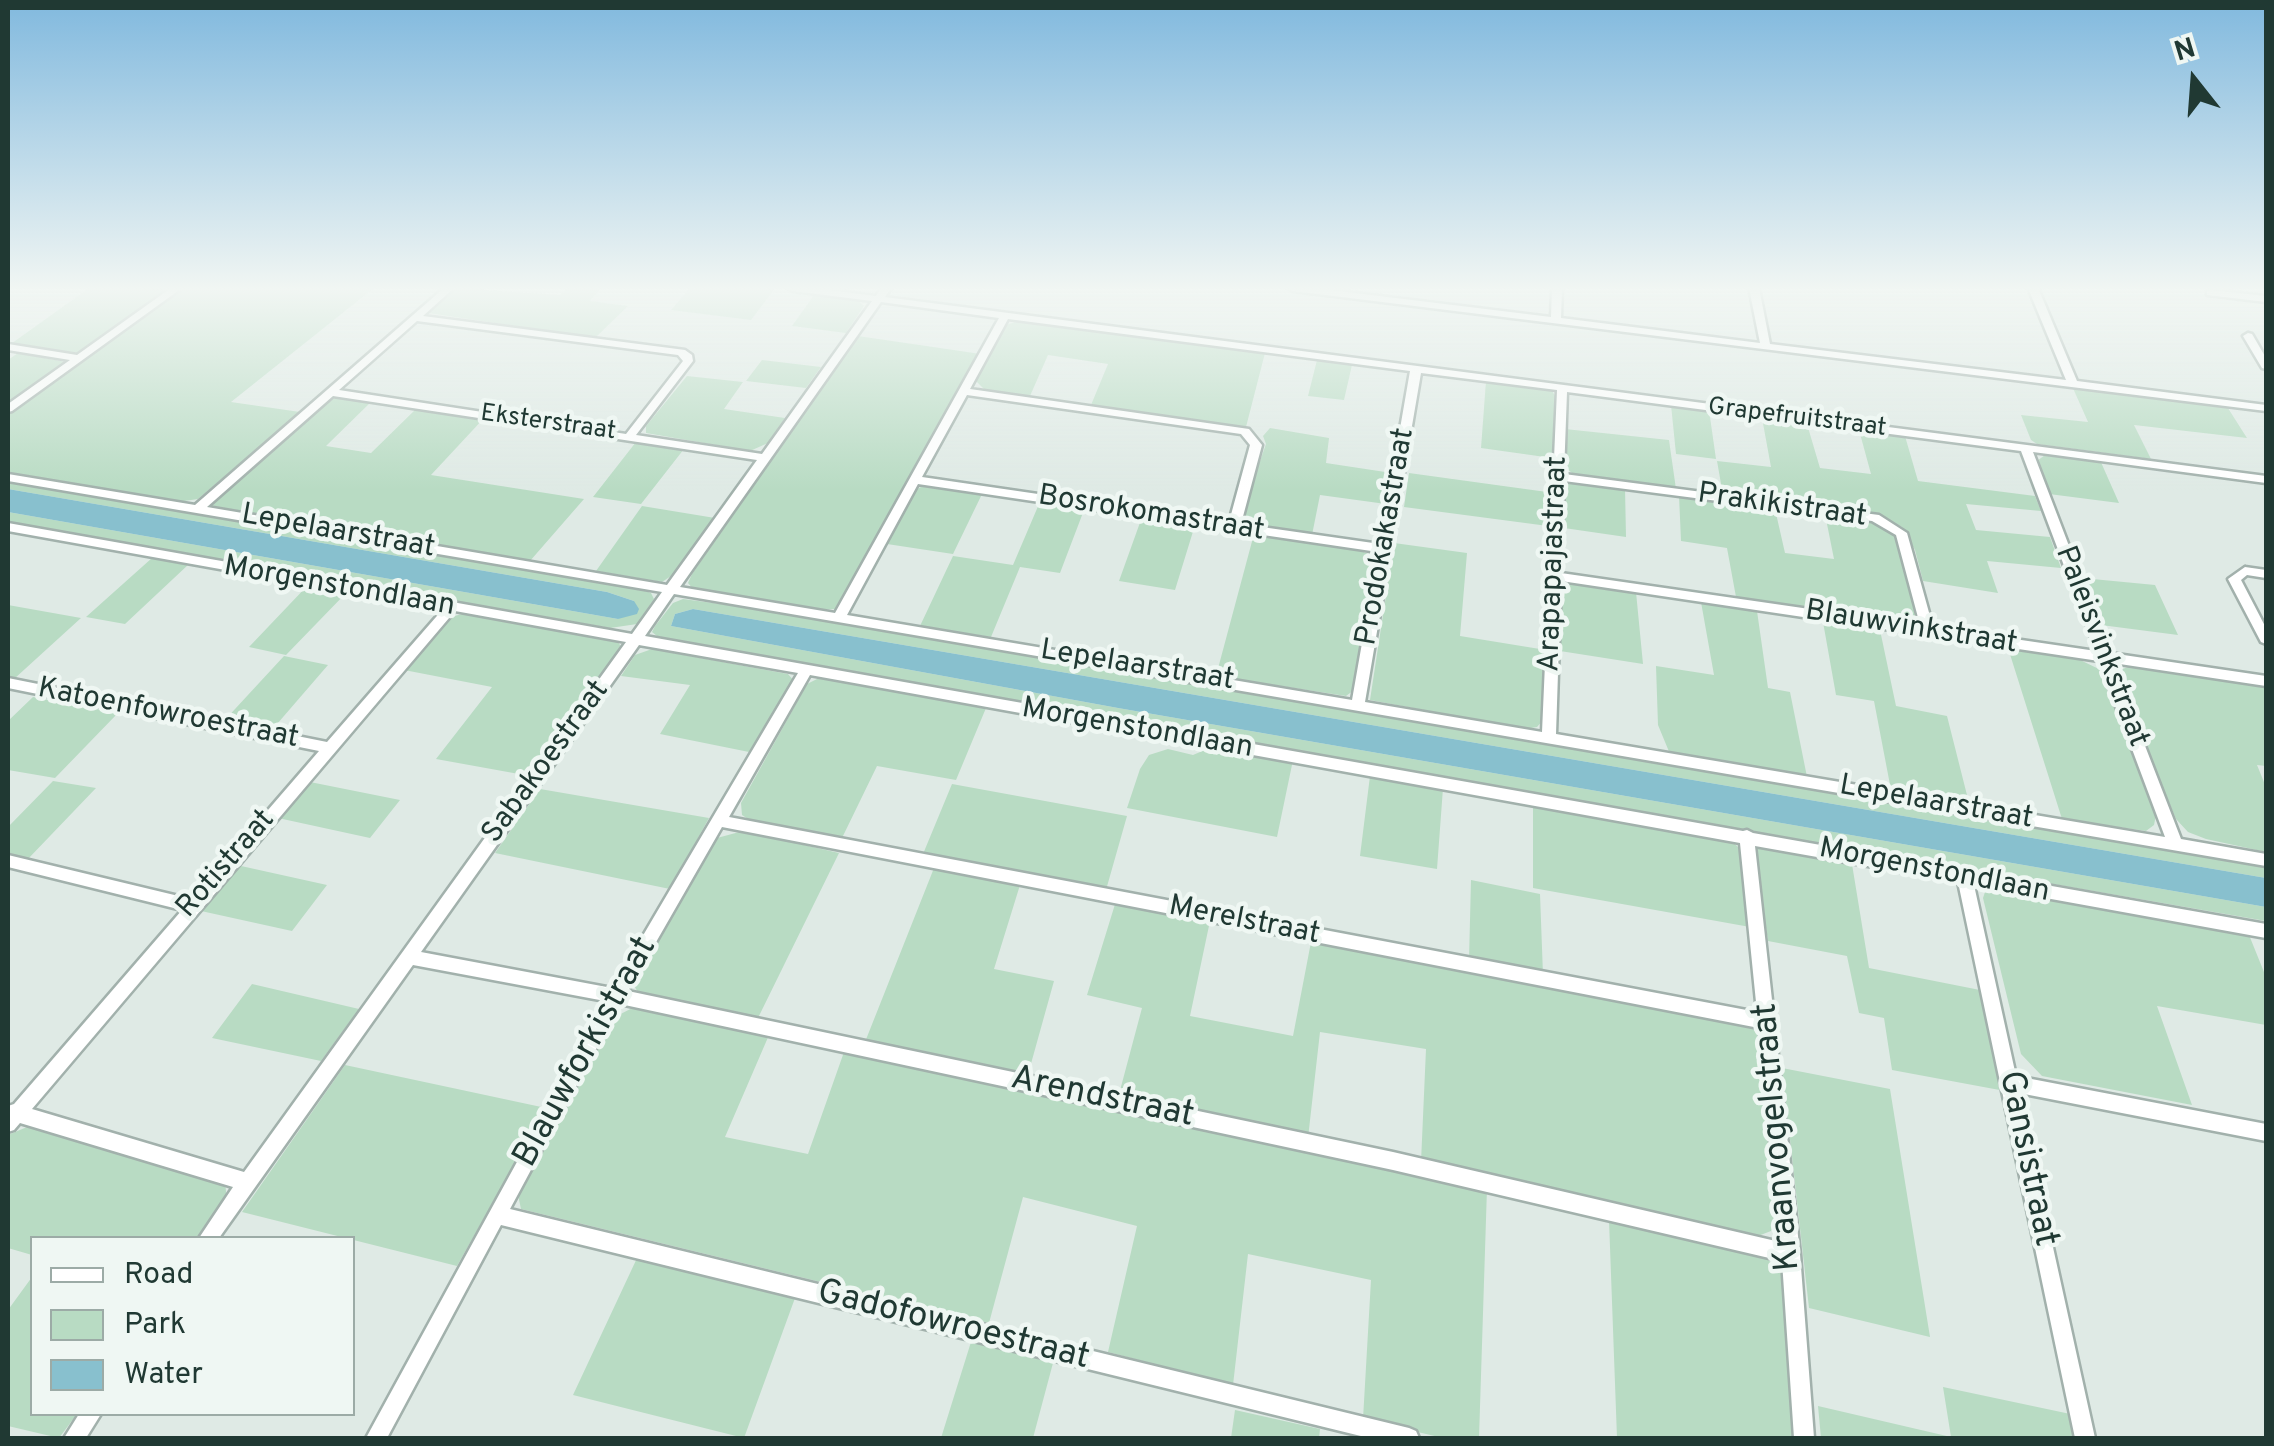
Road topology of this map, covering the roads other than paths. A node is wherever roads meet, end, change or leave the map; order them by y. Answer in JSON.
{"nodes":[{"id":1,"x":62,"y":355,"type":"edge"},
{"id":2,"x":82,"y":355,"type":"edge"},
{"id":3,"x":371,"y":355,"type":"edge"},
{"id":4,"x":687,"y":355,"type":"edge"},
{"id":5,"x":838,"y":355,"type":"edge"},
{"id":6,"x":984,"y":355,"type":"edge"},
{"id":7,"x":1311,"y":355,"type":"edge"},
{"id":8,"x":1853,"y":355,"type":"edge"},
{"id":9,"x":2060,"y":355,"type":"edge"},
{"id":10,"x":78,"y":358,"type":"junction"},
{"id":11,"x":1416,"y":369,"type":"junction"},
{"id":12,"x":2072,"y":384,"type":"junction"},
{"id":13,"x":1562,"y":388,"type":"junction"},
{"id":14,"x":330,"y":392,"type":"junction"},
{"id":15,"x":965,"y":392,"type":"junction"},
{"id":16,"x":2266,"y":408,"type":"edge"},
{"id":17,"x":8,"y":409,"type":"edge"},
{"id":18,"x":630,"y":436,"type":"junction"},
{"id":19,"x":2026,"y":449,"type":"junction"},
{"id":20,"x":765,"y":458,"type":"junction"},
{"id":21,"x":8,"y":477,"type":"edge"},
{"id":22,"x":1558,"y":477,"type":"junction"},
{"id":23,"x":2266,"y":479,"type":"edge"},
{"id":24,"x":918,"y":480,"type":"junction"},
{"id":25,"x":198,"y":508,"type":"junction"},
{"id":26,"x":8,"y":527,"type":"edge"},
{"id":27,"x":1234,"y":528,"type":"junction"},
{"id":28,"x":1385,"y":549,"type":"junction"},
{"id":29,"x":2266,"y":574,"type":"edge"},
{"id":30,"x":1556,"y":576,"type":"junction"},
{"id":31,"x":673,"y":591,"type":"junction"},
{"id":32,"x":450,"y":609,"type":"junction"},
{"id":33,"x":839,"y":618,"type":"junction"},
{"id":34,"x":1928,"y":631,"type":"junction"},
{"id":35,"x":638,"y":638,"type":"junction"},
{"id":36,"x":2266,"y":639,"type":"edge"},
{"id":37,"x":2104,"y":658,"type":"junction"},
{"id":38,"x":806,"y":672,"type":"junction"},
{"id":39,"x":2266,"y":681,"type":"edge"},
{"id":40,"x":8,"y":683,"type":"edge"},
{"id":41,"x":1358,"y":704,"type":"junction"},
{"id":42,"x":1549,"y":739,"type":"junction"},
{"id":43,"x":329,"y":748,"type":"junction"},
{"id":44,"x":720,"y":821,"type":"junction"},
{"id":45,"x":1747,"y":836,"type":"junction"},
{"id":46,"x":2175,"y":844,"type":"junction"},
{"id":47,"x":2266,"y":860,"type":"edge"},
{"id":48,"x":8,"y":862,"type":"edge"},
{"id":49,"x":1965,"y":880,"type":"junction"},
{"id":50,"x":191,"y":906,"type":"junction"},
{"id":51,"x":2266,"y":931,"type":"edge"},
{"id":52,"x":410,"y":957,"type":"junction"},
{"id":53,"x":616,"y":996,"type":"junction"},
{"id":54,"x":1768,"y":1022,"type":"junction"},
{"id":55,"x":2010,"y":1084,"type":"junction"},
{"id":56,"x":11,"y":1116,"type":"edge"},
{"id":57,"x":2266,"y":1132,"type":"edge"},
{"id":58,"x":246,"y":1182,"type":"junction"},
{"id":59,"x":497,"y":1215,"type":"junction"},
{"id":60,"x":209,"y":1236,"type":"edge"},
{"id":61,"x":1791,"y":1254,"type":"junction"},
{"id":62,"x":90,"y":1416,"type":"edge"},
{"id":63,"x":74,"y":1438,"type":"edge"},
{"id":64,"x":376,"y":1438,"type":"edge"},
{"id":65,"x":1409,"y":1438,"type":"edge"},
{"id":66,"x":1804,"y":1438,"type":"edge"},
{"id":67,"x":2085,"y":1438,"type":"edge"}],
"edges":[{"from":1,"to":10,"type":"street"},
{"from":2,"to":10,"type":"street"},
{"from":3,"to":14,"type":"street"},
{"from":4,"to":18,"type":"street"},
{"from":5,"to":20,"type":"street","name":"Sabakoestraat"},
{"from":6,"to":15,"type":"street"},
{"from":7,"to":11,"type":"street","name":"Grapefruitstraat"},
{"from":8,"to":12,"type":"street"},
{"from":9,"to":12,"type":"street"},
{"from":10,"to":17,"type":"street"},
{"from":11,"to":13,"type":"street","name":"Grapefruitstraat"},
{"from":11,"to":28,"type":"street","name":"Prodokakastraat"},
{"from":12,"to":16,"type":"street"},
{"from":13,"to":19,"type":"street","name":"Grapefruitstraat"},
{"from":13,"to":22,"type":"street","name":"Arapapajastraat"},
{"from":14,"to":18,"type":"street","name":"Eksterstraat"},
{"from":14,"to":25,"type":"street"},
{"from":15,"to":24,"type":"street"},
{"from":15,"to":27,"type":"street"},
{"from":18,"to":20,"type":"street","name":"Eksterstraat"},
{"from":19,"to":23,"type":"street","name":"Grapefruitstraat"},
{"from":19,"to":37,"type":"street","name":"Paleisvinkstraat"},
{"from":20,"to":31,"type":"street","name":"Sabakoestraat"},
{"from":21,"to":25,"type":"street","name":"Lepelaarstraat"},
{"from":22,"to":30,"type":"street","name":"Arapapajastraat"},
{"from":22,"to":34,"type":"street","name":"Prakikistraat"},
{"from":24,"to":27,"type":"street","name":"Bosrokomastraat"},
{"from":24,"to":33,"type":"street"},
{"from":25,"to":31,"type":"street","name":"Lepelaarstraat"},
{"from":26,"to":32,"type":"street","name":"Morgenstondlaan"},
{"from":27,"to":28,"type":"street","name":"Bosrokomastraat"},
{"from":28,"to":41,"type":"street","name":"Prodokakastraat"},
{"from":29,"to":36,"type":"street"},
{"from":30,"to":34,"type":"street","name":"Blauwvinkstraat"},
{"from":30,"to":42,"type":"street","name":"Arapapajastraat"},
{"from":31,"to":33,"type":"street","name":"Lepelaarstraat"},
{"from":31,"to":35,"type":"street","name":"Sabakoestraat"},
{"from":32,"to":35,"type":"street","name":"Morgenstondlaan"},
{"from":32,"to":43,"type":"street","name":"Rotistraat"},
{"from":33,"to":41,"type":"street","name":"Lepelaarstraat"},
{"from":34,"to":37,"type":"street","name":"Blauwvinkstraat"},
{"from":35,"to":38,"type":"street","name":"Morgenstondlaan"},
{"from":35,"to":52,"type":"street","name":"Sabakoestraat"},
{"from":37,"to":39,"type":"street","name":"Blauwvinkstraat"},
{"from":37,"to":46,"type":"street","name":"Paleisvinkstraat"},
{"from":38,"to":44,"type":"street","name":"Blauwforkistraat"},
{"from":38,"to":45,"type":"street","name":"Morgenstondlaan"},
{"from":40,"to":43,"type":"street","name":"Katoenfowroestraat"},
{"from":41,"to":42,"type":"street","name":"Lepelaarstraat"},
{"from":42,"to":46,"type":"street","name":"Lepelaarstraat"},
{"from":43,"to":50,"type":"street","name":"Rotistraat"},
{"from":44,"to":53,"type":"street","name":"Blauwforkistraat"},
{"from":44,"to":54,"type":"street","name":"Merelstraat"},
{"from":45,"to":49,"type":"street","name":"Morgenstondlaan"},
{"from":45,"to":54,"type":"street","name":"Kraanvogelstraat"},
{"from":46,"to":47,"type":"street","name":"Lepelaarstraat"},
{"from":48,"to":50,"type":"street"},
{"from":49,"to":51,"type":"street","name":"Morgenstondlaan"},
{"from":49,"to":55,"type":"street","name":"Gansistraat"},
{"from":50,"to":56,"type":"street","name":"Rotistraat"},
{"from":52,"to":53,"type":"street","name":"Arendstraat"},
{"from":52,"to":58,"type":"street","name":"Sabakoestraat"},
{"from":53,"to":59,"type":"street","name":"Blauwforkistraat"},
{"from":53,"to":61,"type":"street","name":"Arendstraat"},
{"from":54,"to":61,"type":"street","name":"Kraanvogelstraat"},
{"from":55,"to":57,"type":"street"},
{"from":55,"to":67,"type":"street","name":"Gansistraat"},
{"from":56,"to":58,"type":"street"},
{"from":58,"to":60,"type":"street","name":"Sabakoestraat"},
{"from":59,"to":64,"type":"street","name":"Blauwforkistraat"},
{"from":59,"to":65,"type":"street","name":"Gadofowroestraat"},
{"from":61,"to":66,"type":"street","name":"Kraanvogelstraat"},
{"from":62,"to":63,"type":"street"}]}
